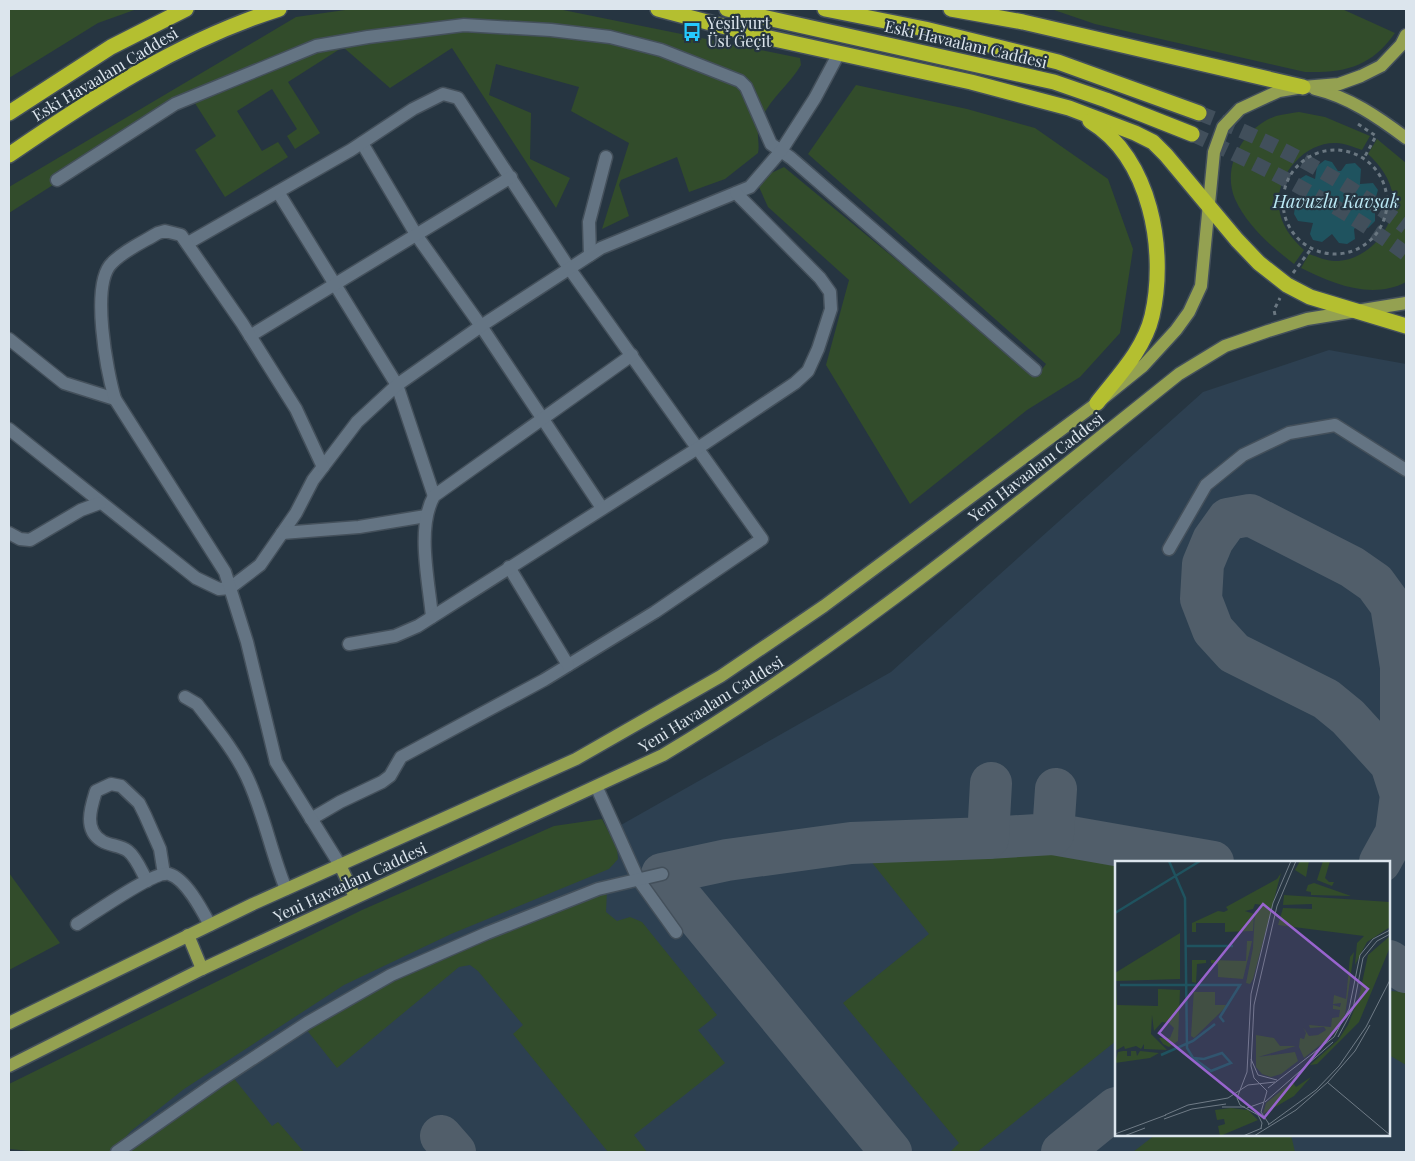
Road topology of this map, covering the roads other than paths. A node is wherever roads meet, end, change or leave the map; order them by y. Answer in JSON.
{"nodes":[{"id":1,"x":186,"y":9,"type":"edge"},
{"id":2,"x":279,"y":9,"type":"edge"},
{"id":3,"x":658,"y":9,"type":"edge"},
{"id":4,"x":727,"y":9,"type":"edge"},
{"id":5,"x":825,"y":9,"type":"edge"},
{"id":6,"x":951,"y":9,"type":"edge"},
{"id":7,"x":1404,"y":40,"type":"edge"},
{"id":8,"x":839,"y":53,"type":"junction"},
{"id":9,"x":1303,"y":87,"type":"junction"},
{"id":10,"x":1069,"y":108,"type":"junction"},
{"id":11,"x":9,"y":113,"type":"edge"},
{"id":12,"x":1199,"y":113,"type":"tunnel mouth"},
{"id":13,"x":1192,"y":134,"type":"tunnel mouth"},
{"id":14,"x":1406,"y":138,"type":"edge"},
{"id":15,"x":362,"y":142,"type":"junction"},
{"id":16,"x":781,"y":151,"type":"junction"},
{"id":17,"x":9,"y":154,"type":"edge"},
{"id":18,"x":606,"y":157,"type":"dead end"},
{"id":19,"x":511,"y":178,"type":"junction"},
{"id":20,"x":58,"y":180,"type":"dead end"},
{"id":21,"x":278,"y":192,"type":"junction"},
{"id":22,"x":736,"y":193,"type":"junction"},
{"id":23,"x":1210,"y":207,"type":"junction"},
{"id":24,"x":417,"y":236,"type":"junction"},
{"id":25,"x":188,"y":244,"type":"junction"},
{"id":26,"x":590,"y":255,"type":"junction"},
{"id":27,"x":569,"y":268,"type":"junction"},
{"id":28,"x":335,"y":284,"type":"junction"},
{"id":29,"x":1406,"y":303,"type":"edge"},
{"id":30,"x":1353,"y":310,"type":"junction"},
{"id":31,"x":481,"y":326,"type":"junction"},
{"id":32,"x":1406,"y":326,"type":"edge"},
{"id":33,"x":250,"y":336,"type":"junction"},
{"id":34,"x":9,"y":339,"type":"edge"},
{"id":35,"x":632,"y":355,"type":"junction"},
{"id":36,"x":1034,"y":370,"type":"dead end"},
{"id":37,"x":397,"y":385,"type":"junction"},
{"id":38,"x":115,"y":400,"type":"junction"},
{"id":39,"x":1097,"y":403,"type":"junction"},
{"id":40,"x":543,"y":419,"type":"junction"},
{"id":41,"x":9,"y":429,"type":"edge"},
{"id":42,"x":698,"y":448,"type":"junction"},
{"id":43,"x":323,"y":467,"type":"junction"},
{"id":44,"x":1406,"y":470,"type":"edge"},
{"id":45,"x":434,"y":496,"type":"junction"},
{"id":46,"x":100,"y":503,"type":"junction"},
{"id":47,"x":602,"y":508,"type":"junction"},
{"id":48,"x":426,"y":516,"type":"junction"},
{"id":49,"x":282,"y":532,"type":"junction"},
{"id":50,"x":9,"y":533,"type":"edge"},
{"id":51,"x":1169,"y":549,"type":"dead end"},
{"id":52,"x":509,"y":567,"type":"junction"},
{"id":53,"x":230,"y":588,"type":"junction"},
{"id":54,"x":432,"y":617,"type":"junction"},
{"id":55,"x":349,"y":644,"type":"dead end"},
{"id":56,"x":568,"y":666,"type":"junction"},
{"id":57,"x":185,"y":697,"type":"dead end"},
{"id":58,"x":597,"y":788,"type":"junction"},
{"id":59,"x":311,"y":819,"type":"junction"},
{"id":60,"x":340,"y":865,"type":"junction"},
{"id":61,"x":164,"y":874,"type":"junction"},
{"id":62,"x":662,"y":874,"type":"dead end"},
{"id":63,"x":638,"y":879,"type":"junction"},
{"id":64,"x":147,"y":881,"type":"junction"},
{"id":65,"x":286,"y":889,"type":"junction"},
{"id":66,"x":355,"y":897,"type":"junction"},
{"id":67,"x":77,"y":924,"type":"dead end"},
{"id":68,"x":210,"y":925,"type":"junction"},
{"id":69,"x":676,"y":932,"type":"dead end"},
{"id":70,"x":188,"y":935,"type":"junction"},
{"id":71,"x":202,"y":969,"type":"junction"},
{"id":72,"x":9,"y":1023,"type":"edge"},
{"id":73,"x":9,"y":1066,"type":"edge"},
{"id":74,"x":117,"y":1152,"type":"edge"}],
"edges":[{"from":1,"to":11,"type":"highway","name":"Eski Havaalanı Caddesi"},
{"from":2,"to":17,"type":"highway","name":"Eski Havaalanı Caddesi"},
{"from":3,"to":8,"type":"highway"},
{"from":4,"to":13,"type":"highway","name":"Eski Havaalanı Caddesi"},
{"from":5,"to":12,"type":"highway","name":"Eski Havaalanı Caddesi"},
{"from":6,"to":9,"type":"highway"},
{"from":7,"to":9,"type":"main road","name":"Yeni Havaalanı Caddesi"},
{"from":8,"to":10,"type":"highway"},
{"from":8,"to":16,"type":"street"},
{"from":9,"to":14,"type":"main road"},
{"from":9,"to":23,"type":"main road","name":"Yeni Havaalanı Caddesi"},
{"from":10,"to":23,"type":"highway"},
{"from":10,"to":39,"type":"highway"},
{"from":15,"to":19,"type":"street"},
{"from":15,"to":21,"type":"street"},
{"from":15,"to":24,"type":"street"},
{"from":16,"to":20,"type":"street"},
{"from":16,"to":22,"type":"street"},
{"from":16,"to":36,"type":"street"},
{"from":18,"to":26,"type":"street"},
{"from":19,"to":24,"type":"street"},
{"from":19,"to":27,"type":"street"},
{"from":21,"to":25,"type":"street"},
{"from":21,"to":28,"type":"street"},
{"from":22,"to":26,"type":"street"},
{"from":22,"to":42,"type":"street"},
{"from":23,"to":30,"type":"highway"},
{"from":23,"to":39,"type":"main road","name":"Yeni Havaalanı Caddesi"},
{"from":24,"to":28,"type":"street"},
{"from":24,"to":31,"type":"street"},
{"from":25,"to":33,"type":"street"},
{"from":25,"to":38,"type":"street"},
{"from":26,"to":27,"type":"street"},
{"from":27,"to":31,"type":"street"},
{"from":27,"to":35,"type":"street"},
{"from":28,"to":33,"type":"street"},
{"from":28,"to":37,"type":"street"},
{"from":29,"to":30,"type":"main road","name":"Yeni Havaalanı Caddesi"},
{"from":30,"to":32,"type":"highway"},
{"from":30,"to":58,"type":"main road","name":"Yeni Havaalanı Caddesi"},
{"from":31,"to":37,"type":"street"},
{"from":31,"to":40,"type":"street"},
{"from":33,"to":43,"type":"street"},
{"from":34,"to":38,"type":"street"},
{"from":35,"to":40,"type":"street"},
{"from":35,"to":42,"type":"street"},
{"from":37,"to":43,"type":"street"},
{"from":37,"to":45,"type":"street"},
{"from":38,"to":53,"type":"street"},
{"from":39,"to":60,"type":"main road","name":"Yeni Havaalanı Caddesi"},
{"from":40,"to":45,"type":"street"},
{"from":40,"to":47,"type":"street"},
{"from":41,"to":46,"type":"street"},
{"from":42,"to":47,"type":"street"},
{"from":42,"to":56,"type":"street"},
{"from":43,"to":49,"type":"street"},
{"from":44,"to":51,"type":"street"},
{"from":45,"to":48,"type":"street"},
{"from":46,"to":50,"type":"street"},
{"from":46,"to":53,"type":"street"},
{"from":47,"to":52,"type":"street"},
{"from":48,"to":49,"type":"street"},
{"from":48,"to":54,"type":"street"},
{"from":49,"to":53,"type":"street"},
{"from":52,"to":54,"type":"street"},
{"from":52,"to":56,"type":"street"},
{"from":53,"to":59,"type":"street"},
{"from":54,"to":55,"type":"street"},
{"from":56,"to":59,"type":"street"},
{"from":57,"to":65,"type":"street"},
{"from":58,"to":63,"type":"street"},
{"from":58,"to":66,"type":"main road","name":"Yeni Havaalanı Caddesi"},
{"from":59,"to":60,"type":"street"},
{"from":60,"to":65,"type":"main road","name":"Yeni Havaalanı Caddesi"},
{"from":60,"to":66,"type":"main road"},
{"from":61,"to":64,"type":"street"},
{"from":61,"to":64,"type":"street"},
{"from":61,"to":68,"type":"street"},
{"from":62,"to":63,"type":"street"},
{"from":63,"to":69,"type":"street"},
{"from":63,"to":74,"type":"street"},
{"from":64,"to":67,"type":"street"},
{"from":65,"to":68,"type":"main road","name":"Yeni Havaalanı Caddesi"},
{"from":66,"to":71,"type":"main road","name":"Yeni Havaalanı Caddesi"},
{"from":68,"to":70,"type":"main road","name":"Yeni Havaalanı Caddesi"},
{"from":70,"to":71,"type":"main road"},
{"from":70,"to":72,"type":"main road","name":"Yeni Havaalanı Caddesi"},
{"from":71,"to":73,"type":"main road","name":"Yeni Havaalanı Caddesi"}]}
